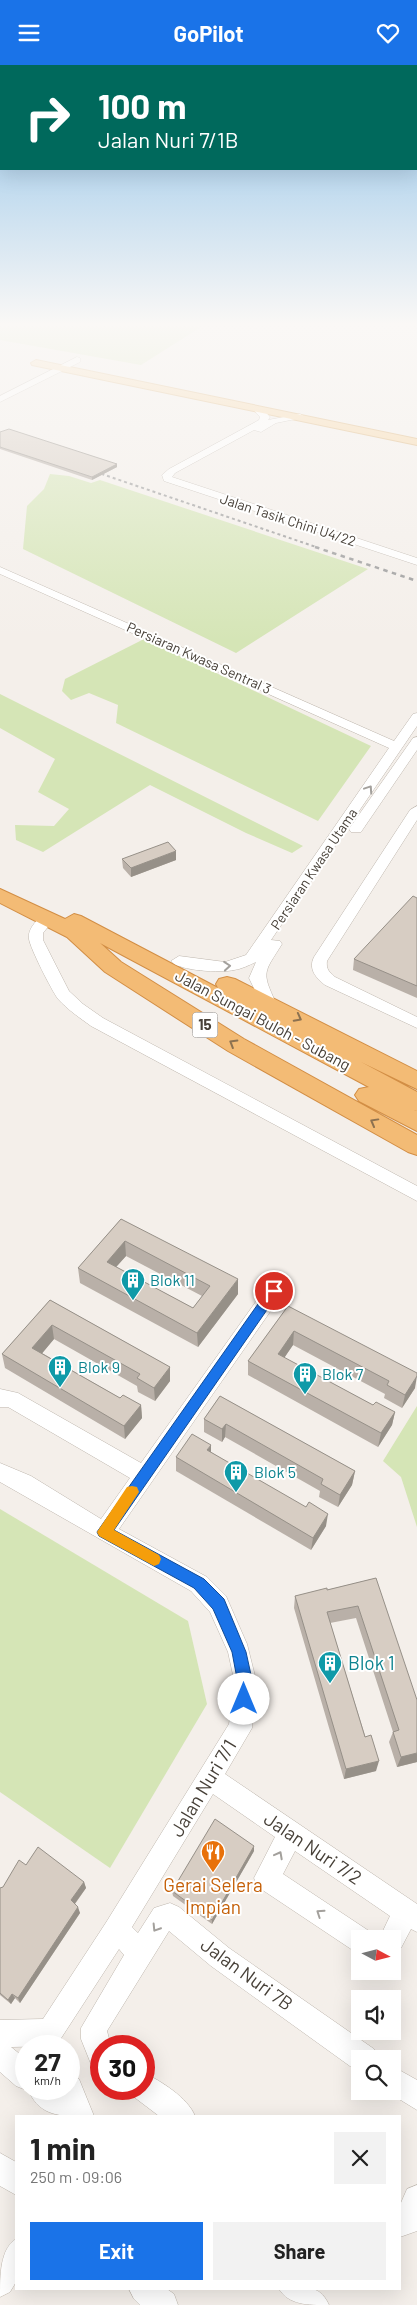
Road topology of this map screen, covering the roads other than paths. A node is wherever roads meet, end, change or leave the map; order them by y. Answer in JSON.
{"nodes":[{"id":1,"x":243,"y":432,"type":"edge"},
{"id":2,"x":254,"y":432,"type":"edge"},
{"id":3,"x":368,"y":432,"type":"edge"},
{"id":4,"x":417,"y":442,"type":"edge"},
{"id":5,"x":167,"y":479,"type":"junction"},
{"id":6,"x":178,"y":479,"type":"junction"},
{"id":7,"x":417,"y":557,"type":"edge"},
{"id":8,"x":417,"y":562,"type":"edge"},
{"id":9,"x":0,"y":570,"type":"edge"},
{"id":10,"x":417,"y":717,"type":"edge"},
{"id":11,"x":409,"y":741,"type":"edge"},
{"id":12,"x":417,"y":809,"type":"edge"},
{"id":13,"x":0,"y":883,"type":"edge"},
{"id":14,"x":0,"y":895,"type":"edge"},
{"id":15,"x":48,"y":918,"type":"junction"},
{"id":16,"x":74,"y":933,"type":"junction"},
{"id":17,"x":159,"y":965,"type":"junction"},
{"id":18,"x":268,"y":1003,"type":"junction"},
{"id":19,"x":417,"y":1023,"type":"edge"},
{"id":20,"x":417,"y":1081,"type":"edge"},
{"id":21,"x":417,"y":1102,"type":"edge"},
{"id":22,"x":417,"y":1122,"type":"edge"},
{"id":23,"x":417,"y":1146,"type":"edge"},
{"id":24,"x":417,"y":1194,"type":"edge"},
{"id":25,"x":274,"y":1291,"type":"dead end"},
{"id":26,"x":0,"y":1398,"type":"edge"},
{"id":27,"x":0,"y":1473,"type":"edge"},
{"id":28,"x":144,"y":1475,"type":"junction"},
{"id":29,"x":104,"y":1532,"type":"junction"},
{"id":30,"x":210,"y":1778,"type":"junction"},
{"id":31,"x":291,"y":1833,"type":"junction"},
{"id":32,"x":412,"y":1915,"type":"edge"},
{"id":33,"x":116,"y":1930,"type":"junction"},
{"id":34,"x":400,"y":1930,"type":"edge"},
{"id":35,"x":351,"y":1934,"type":"edge"},
{"id":36,"x":141,"y":1952,"type":"junction"},
{"id":37,"x":0,"y":2033,"type":"edge"},
{"id":38,"x":32,"y":2035,"type":"edge"},
{"id":39,"x":53,"y":2035,"type":"edge"},
{"id":40,"x":94,"y":2035,"type":"edge"},
{"id":41,"x":352,"y":2050,"type":"edge"},
{"id":42,"x":0,"y":2055,"type":"edge"},
{"id":43,"x":15,"y":2066,"type":"edge"},
{"id":44,"x":401,"y":2085,"type":"edge"},
{"id":45,"x":155,"y":2096,"type":"edge"},
{"id":46,"x":417,"y":2096,"type":"edge"},
{"id":47,"x":58,"y":2100,"type":"edge"},
{"id":48,"x":72,"y":2100,"type":"edge"},
{"id":49,"x":77,"y":2115,"type":"edge"},
{"id":50,"x":78,"y":2115,"type":"edge"},
{"id":51,"x":180,"y":2115,"type":"edge"},
{"id":52,"x":0,"y":2167,"type":"edge"},
{"id":53,"x":15,"y":2180,"type":"edge"},
{"id":54,"x":417,"y":2199,"type":"edge"},
{"id":55,"x":401,"y":2223,"type":"edge"},
{"id":56,"x":15,"y":2256,"type":"edge"},
{"id":57,"x":0,"y":2282,"type":"edge"},
{"id":58,"x":145,"y":2290,"type":"edge"},
{"id":59,"x":295,"y":2290,"type":"edge"},
{"id":60,"x":163,"y":2305,"type":"edge"},
{"id":61,"x":314,"y":2305,"type":"edge"}],
"edges":[{"from":1,"to":5,"type":"street"},
{"from":2,"to":6,"type":"street"},
{"from":3,"to":4,"type":"main road"},
{"from":5,"to":6,"type":"street","name":"Jalan Tasik Chini U4/22"},
{"from":5,"to":8,"type":"street","name":"Jalan Tasik Chini U4/22"},
{"from":6,"to":7,"type":"street","name":"Jalan Tasik Chini U4/22"},
{"from":9,"to":11,"type":"street","name":"Persiaran Kwasa Sentral 3"},
{"from":10,"to":11,"type":"street","name":"Persiaran Kwasa Utama"},
{"from":17,"to":11,"type":"street","name":"Persiaran Kwasa Utama","one_way":true},
{"from":11,"to":18,"type":"street","name":"Persiaran Kwasa Utama"},
{"from":12,"to":19,"type":"street"},
{"from":13,"to":17,"type":"highway","name":"Jalan Sungai Buloh - Subang"},
{"from":14,"to":15,"type":"highway","name":"Jalan Sungai Buloh - Subang","number":"15"},
{"from":15,"to":16,"type":"highway","name":"Jalan Sungai Buloh - Subang","number":"15"},
{"from":15,"to":24,"type":"street"},
{"from":16,"to":17,"type":"highway","name":"Jalan Sungai Buloh - Subang"},
{"from":23,"to":16,"type":"highway","name":"Jalan Sungai Buloh - Subang","number":"15","one_way":true},
{"from":17,"to":18,"type":"highway","name":"Jalan Sungai Buloh - Subang"},
{"from":17,"to":21,"type":"highway","name":"Jalan Sungai Buloh - Subang"},
{"from":17,"to":22,"type":"highway","name":"Jalan Sungai Buloh - Subang"},
{"from":18,"to":20,"type":"highway","name":"Jalan Sungai Buloh - Subang","one_way":true},
{"from":25,"to":28,"type":"street"},
{"from":26,"to":28,"type":"street"},
{"from":27,"to":29,"type":"street","name":"Jalan Nuri 7/1"},
{"from":28,"to":29,"type":"street"},
{"from":29,"to":30,"type":"street","name":"Jalan Nuri 7/1"},
{"from":30,"to":31,"type":"street","name":"Jalan Nuri 7/2"},
{"from":30,"to":33,"type":"street","name":"Jalan Nuri 7/1"},
{"from":31,"to":32,"type":"street","name":"Jalan Nuri 7/2"},
{"from":35,"to":31,"type":"street","one_way":true},
{"from":32,"to":34,"type":"street"},
{"from":33,"to":36,"type":"street"},
{"from":33,"to":39,"type":"street","name":"Jalan Nuri 7/1"},
{"from":36,"to":40,"type":"street","name":"Jalan Nuri 7B"},
{"from":41,"to":36,"type":"street","name":"Jalan Nuri 7B","one_way":true},
{"from":37,"to":38,"type":"street"},
{"from":42,"to":43,"type":"street"},
{"from":44,"to":46,"type":"street"},
{"from":45,"to":51,"type":"street"},
{"from":47,"to":49,"type":"street"},
{"from":48,"to":50,"type":"street"},
{"from":52,"to":53,"type":"street"},
{"from":54,"to":55,"type":"street"},
{"from":56,"to":57,"type":"street"},
{"from":58,"to":60,"type":"street"},
{"from":59,"to":61,"type":"street"}]}
